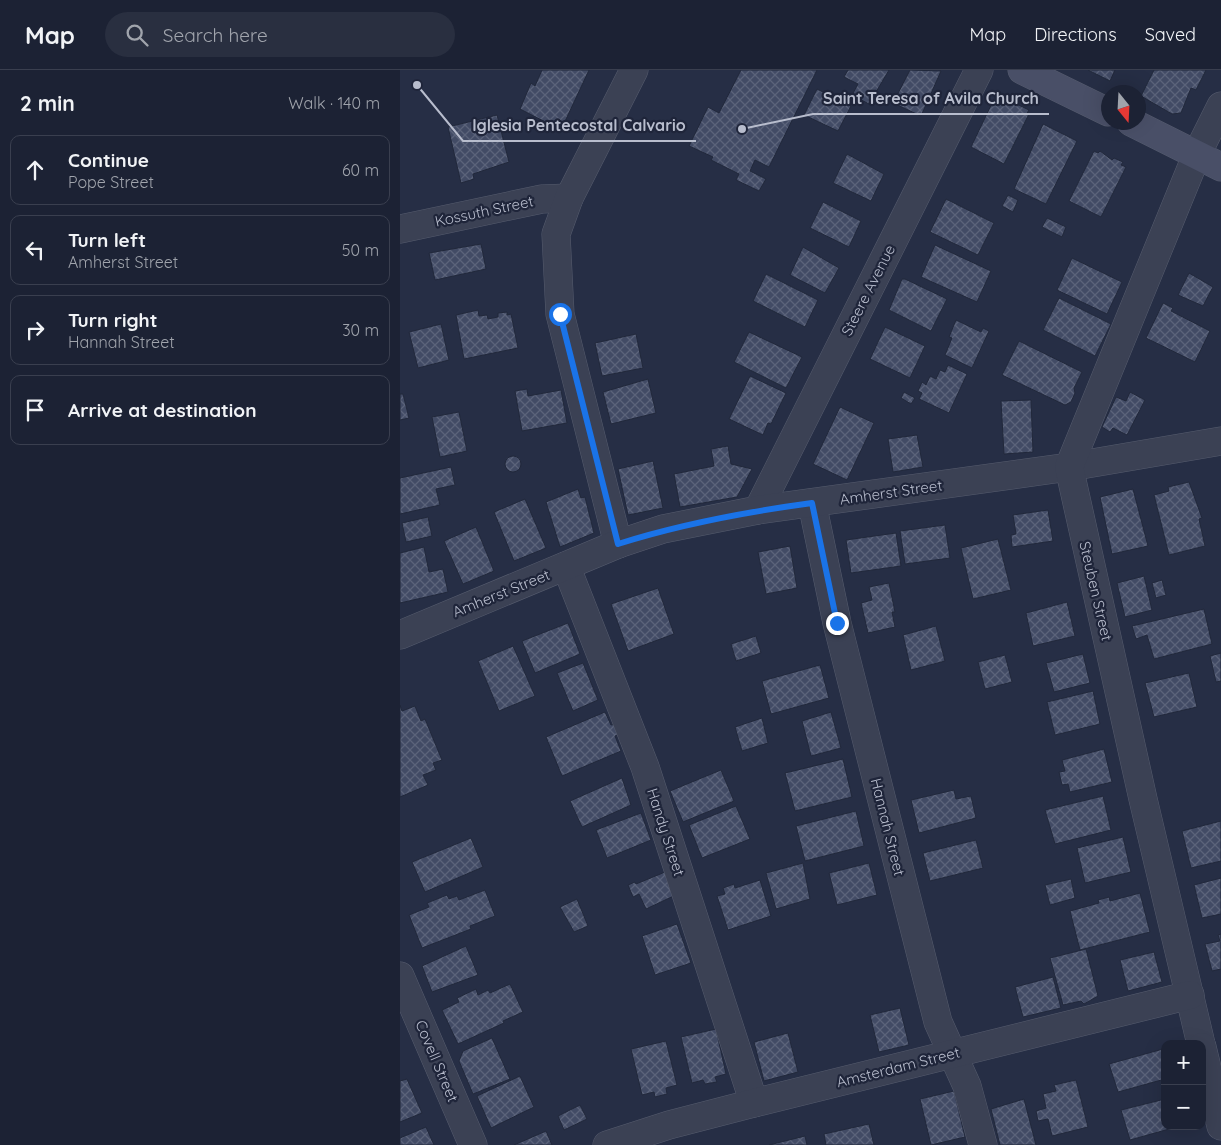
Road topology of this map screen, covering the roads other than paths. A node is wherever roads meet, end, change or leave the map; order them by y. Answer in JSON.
{"nodes":[{"id":1,"x":634,"y":70,"type":"edge"},
{"id":2,"x":979,"y":70,"type":"edge"},
{"id":3,"x":1022,"y":70,"type":"edge"},
{"id":4,"x":1221,"y":106,"type":"edge"},
{"id":5,"x":1101,"y":109,"type":"edge"},
{"id":6,"x":1146,"y":129,"type":"edge"},
{"id":7,"x":1197,"y":154,"type":"junction"},
{"id":8,"x":1221,"y":166,"type":"edge"},
{"id":9,"x":568,"y":198,"type":"junction"},
{"id":10,"x":400,"y":229,"type":"edge"},
{"id":11,"x":1221,"y":441,"type":"edge"},
{"id":12,"x":1069,"y":467,"type":"junction"},
{"id":13,"x":812,"y":503,"type":"junction"},
{"id":14,"x":758,"y":510,"type":"junction"},
{"id":15,"x":618,"y":544,"type":"junction"},
{"id":16,"x":566,"y":566,"type":"junction"},
{"id":17,"x":400,"y":635,"type":"edge"},
{"id":18,"x":400,"y":976,"type":"edge"},
{"id":19,"x":1190,"y":995,"type":"junction"},
{"id":20,"x":1201,"y":1040,"type":"edge"},
{"id":21,"x":951,"y":1054,"type":"junction"},
{"id":22,"x":1206,"y":1062,"type":"edge"},
{"id":23,"x":754,"y":1103,"type":"junction"},
{"id":24,"x":1221,"y":1126,"type":"edge"},
{"id":25,"x":473,"y":1145,"type":"edge"},
{"id":26,"x":607,"y":1145,"type":"edge"},
{"id":27,"x":983,"y":1145,"type":"edge"}],
"edges":[{"from":1,"to":9,"type":"street"},
{"from":2,"to":14,"type":"street","name":"Steere Avenue"},
{"from":3,"to":5,"type":"main road"},
{"from":4,"to":7,"type":"street"},
{"from":6,"to":7,"type":"main road"},
{"from":7,"to":8,"type":"main road"},
{"from":7,"to":12,"type":"street"},
{"from":9,"to":10,"type":"street","name":"Kossuth Street"},
{"from":9,"to":15,"type":"street"},
{"from":11,"to":12,"type":"street","name":"Amherst Street"},
{"from":12,"to":13,"type":"street","name":"Amherst Street"},
{"from":12,"to":19,"type":"street","name":"Steuben Street"},
{"from":13,"to":14,"type":"street","name":"Amherst Street"},
{"from":13,"to":21,"type":"street","name":"Hannah Street"},
{"from":14,"to":15,"type":"street","name":"Amherst Street"},
{"from":15,"to":16,"type":"street","name":"Amherst Street"},
{"from":16,"to":17,"type":"street","name":"Amherst Street"},
{"from":16,"to":23,"type":"street","name":"Handy Street"},
{"from":18,"to":25,"type":"street","name":"Covell Street"},
{"from":19,"to":20,"type":"street","name":"Steuben Street"},
{"from":19,"to":21,"type":"street","name":"Amsterdam Street"},
{"from":21,"to":23,"type":"street","name":"Amsterdam Street"},
{"from":21,"to":27,"type":"street","name":"Hannah Street"},
{"from":22,"to":24,"type":"street","name":"Steuben Street"},
{"from":23,"to":26,"type":"street","name":"Amsterdam Street"}]}
